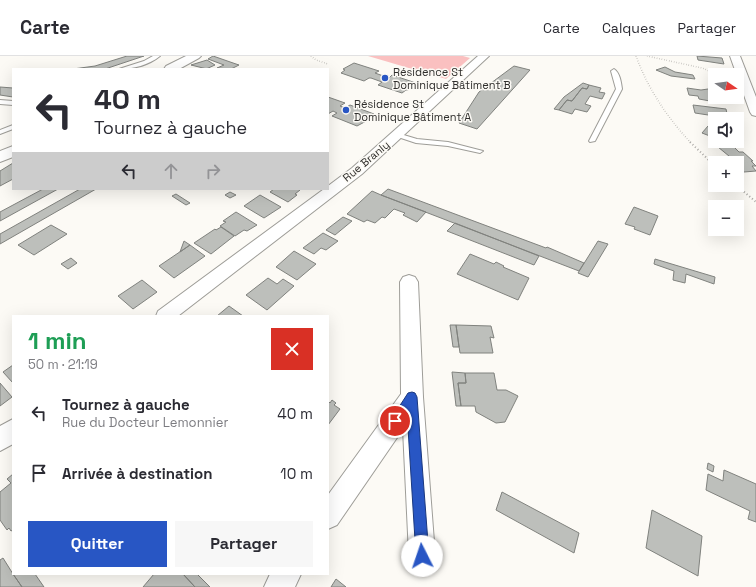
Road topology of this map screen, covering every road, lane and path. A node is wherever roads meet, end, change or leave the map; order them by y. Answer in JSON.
{"nodes":[{"id":1,"x":157,"y":56,"type":"edge"},
{"id":2,"x":195,"y":56,"type":"edge"},
{"id":3,"x":311,"y":56,"type":"edge"},
{"id":4,"x":484,"y":56,"type":"edge"},
{"id":5,"x":636,"y":56,"type":"edge"},
{"id":6,"x":647,"y":56,"type":"edge"},
{"id":7,"x":734,"y":56,"type":"edge"},
{"id":8,"x":328,"y":64,"type":"dead end"},
{"id":9,"x":125,"y":68,"type":"edge"},
{"id":10,"x":172,"y":68,"type":"edge"},
{"id":11,"x":708,"y":70,"type":"edge"},
{"id":12,"x":614,"y":71,"type":"dead end"},
{"id":13,"x":0,"y":102,"type":"edge"},
{"id":14,"x":12,"y":103,"type":"edge"},
{"id":15,"x":756,"y":112,"type":"edge"},
{"id":16,"x":12,"y":127,"type":"edge"},
{"id":17,"x":0,"y":132,"type":"edge"},
{"id":18,"x":397,"y":135,"type":"junction"},
{"id":19,"x":592,"y":141,"type":"dead end"},
{"id":20,"x":12,"y":151,"type":"edge"},
{"id":21,"x":480,"y":151,"type":"dead end"},
{"id":22,"x":0,"y":157,"type":"edge"},
{"id":23,"x":708,"y":159,"type":"edge"},
{"id":24,"x":744,"y":192,"type":"edge"},
{"id":25,"x":756,"y":202,"type":"edge"},
{"id":26,"x":409,"y":282,"type":"dead end"},
{"id":27,"x":166,"y":315,"type":"edge"},
{"id":28,"x":412,"y":397,"type":"junction"},
{"id":29,"x":12,"y":431,"type":"edge"},
{"id":30,"x":0,"y":440,"type":"edge"},
{"id":31,"x":329,"y":515,"type":"edge"},
{"id":32,"x":422,"y":556,"type":"dead end"},
{"id":33,"x":287,"y":575,"type":"edge"},
{"id":34,"x":278,"y":587,"type":"edge"}],
"edges":[{"from":1,"to":9,"type":"lane"},
{"from":2,"to":10,"type":"street"},
{"from":3,"to":8,"type":"path"},
{"from":4,"to":18,"type":"street","name":"Rue Branly"},
{"from":5,"to":23,"type":"path"},
{"from":6,"to":11,"type":"path"},
{"from":7,"to":15,"type":"street"},
{"from":12,"to":19,"type":"lane"},
{"from":13,"to":14,"type":"lane"},
{"from":16,"to":17,"type":"lane"},
{"from":18,"to":21,"type":"lane"},
{"from":18,"to":27,"type":"street","name":"Rue Branly"},
{"from":20,"to":22,"type":"street"},
{"from":24,"to":25,"type":"path"},
{"from":26,"to":28,"type":"street"},
{"from":28,"to":31,"type":"street"},
{"from":28,"to":32,"type":"street"},
{"from":29,"to":30,"type":"street"},
{"from":33,"to":34,"type":"street"}]}
